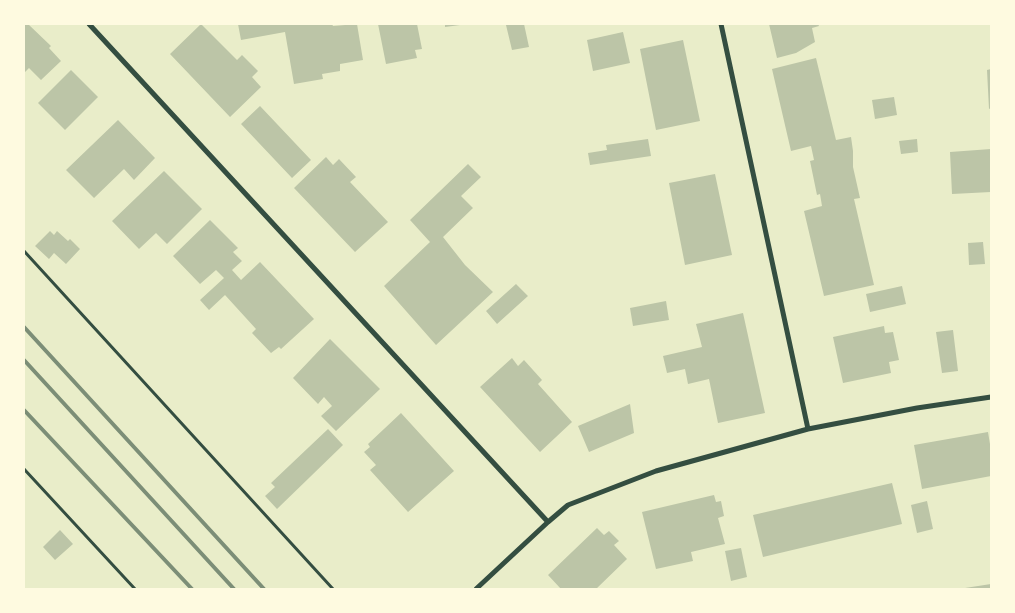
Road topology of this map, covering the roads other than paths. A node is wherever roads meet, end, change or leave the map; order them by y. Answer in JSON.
{"nodes":[{"id":1,"x":89,"y":24,"type":"edge"},
{"id":2,"x":721,"y":24,"type":"edge"},
{"id":3,"x":991,"y":398,"type":"edge"},
{"id":4,"x":808,"y":429,"type":"junction"},
{"id":5,"x":548,"y":522,"type":"junction"},
{"id":6,"x":476,"y":589,"type":"edge"}],
"edges":[{"from":1,"to":5,"type":"street"},
{"from":2,"to":4,"type":"street"},
{"from":3,"to":4,"type":"street"},
{"from":4,"to":5,"type":"street"},
{"from":5,"to":6,"type":"street"}]}
